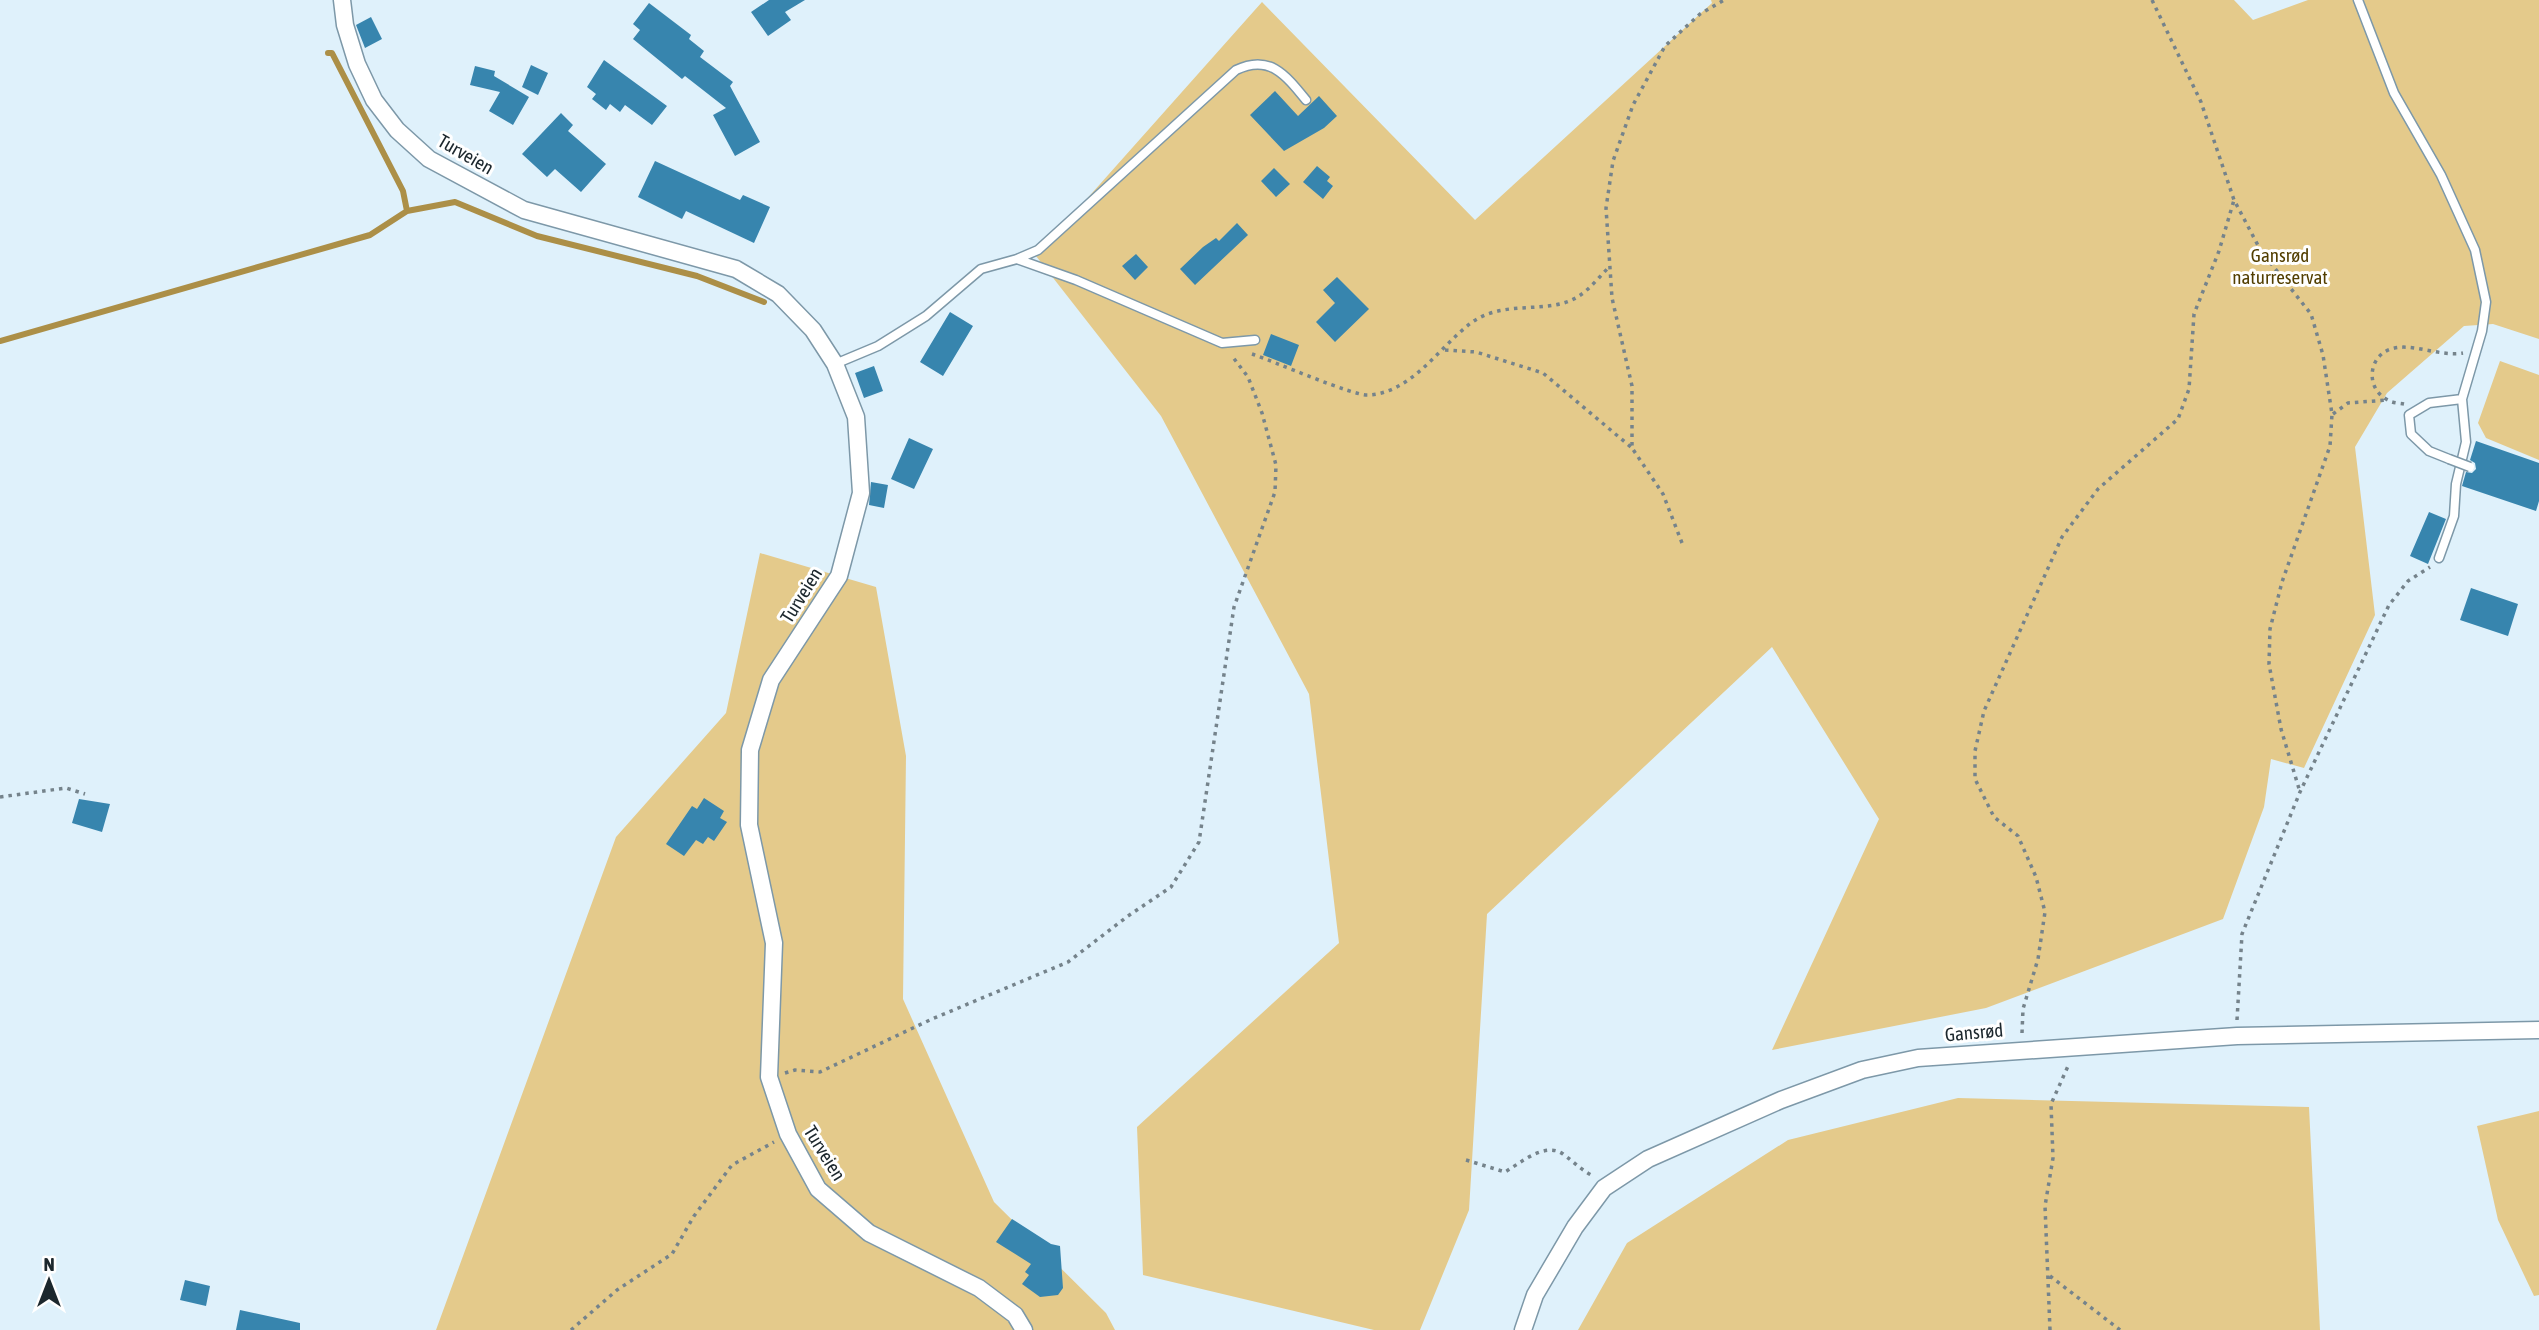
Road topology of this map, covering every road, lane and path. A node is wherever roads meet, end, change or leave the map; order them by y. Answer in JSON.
{"nodes":[{"id":1,"x":342,"y":0,"type":"edge"},
{"id":2,"x":1724,"y":0,"type":"edge"},
{"id":3,"x":2152,"y":0,"type":"edge"},
{"id":4,"x":2358,"y":0,"type":"edge"},
{"id":5,"x":1306,"y":100,"type":"dead end"},
{"id":6,"x":2234,"y":200,"type":"junction"},
{"id":7,"x":1017,"y":259,"type":"junction"},
{"id":8,"x":1610,"y":267,"type":"junction"},
{"id":9,"x":1255,"y":340,"type":"dead end"},
{"id":10,"x":1222,"y":343,"type":"junction"},
{"id":11,"x":1445,"y":350,"type":"junction"},
{"id":12,"x":2475,"y":351,"type":"junction"},
{"id":13,"x":835,"y":364,"type":"junction"},
{"id":14,"x":2462,"y":399,"type":"junction"},
{"id":15,"x":2387,"y":400,"type":"junction"},
{"id":16,"x":2429,"y":403,"type":"junction"},
{"id":17,"x":2332,"y":414,"type":"junction"},
{"id":18,"x":1632,"y":448,"type":"junction"},
{"id":19,"x":2470,"y":467,"type":"dead end"},
{"id":20,"x":1682,"y":543,"type":"dead end"},
{"id":21,"x":2439,"y":558,"type":"joint"},
{"id":22,"x":2300,"y":792,"type":"junction"},
{"id":23,"x":85,"y":794,"type":"dead end"},
{"id":24,"x":0,"y":797,"type":"edge"},
{"id":25,"x":2539,"y":1030,"type":"edge"},
{"id":26,"x":2236,"y":1036,"type":"junction"},
{"id":27,"x":2021,"y":1049,"type":"junction"},
{"id":28,"x":2075,"y":1049,"type":"junction"},
{"id":29,"x":769,"y":1077,"type":"junction"},
{"id":30,"x":788,"y":1134,"type":"junction"},
{"id":31,"x":1466,"y":1160,"type":"dead end"},
{"id":32,"x":1604,"y":1188,"type":"junction"},
{"id":33,"x":2050,"y":1276,"type":"junction"},
{"id":34,"x":571,"y":1330,"type":"edge"},
{"id":35,"x":1024,"y":1330,"type":"edge"},
{"id":36,"x":1523,"y":1330,"type":"edge"},
{"id":37,"x":2050,"y":1330,"type":"edge"},
{"id":38,"x":2120,"y":1330,"type":"edge"}],
"edges":[{"from":1,"to":13,"type":"street","name":"Turveien"},
{"from":2,"to":8,"type":"path"},
{"from":3,"to":6,"type":"path"},
{"from":4,"to":12,"type":"lane"},
{"from":5,"to":7,"type":"lane"},
{"from":6,"to":17,"type":"path"},
{"from":6,"to":27,"type":"path"},
{"from":7,"to":10,"type":"lane"},
{"from":7,"to":13,"type":"lane"},
{"from":8,"to":11,"type":"path"},
{"from":8,"to":18,"type":"path"},
{"from":9,"to":10,"type":"lane"},
{"from":10,"to":11,"type":"path"},
{"from":10,"to":29,"type":"path"},
{"from":11,"to":18,"type":"path"},
{"from":12,"to":14,"type":"lane"},
{"from":12,"to":15,"type":"path"},
{"from":13,"to":29,"type":"street","name":"Turveien"},
{"from":14,"to":16,"type":"lane"},
{"from":14,"to":21,"type":"lane"},
{"from":15,"to":16,"type":"path"},
{"from":15,"to":17,"type":"path"},
{"from":16,"to":19,"type":"lane","bridge":true},
{"from":17,"to":22,"type":"path"},
{"from":18,"to":20,"type":"path"},
{"from":21,"to":22,"type":"path"},
{"from":22,"to":26,"type":"path"},
{"from":23,"to":24,"type":"path"},
{"from":25,"to":26,"type":"street","name":"Gansrød"},
{"from":26,"to":28,"type":"street","name":"Gansrød"},
{"from":27,"to":28,"type":"street","name":"Gansrød"},
{"from":27,"to":32,"type":"street","name":"Gansrød"},
{"from":28,"to":33,"type":"path"},
{"from":29,"to":30,"type":"street","name":"Turveien"},
{"from":30,"to":34,"type":"path"},
{"from":30,"to":35,"type":"street","name":"Turveien"},
{"from":31,"to":32,"type":"path"},
{"from":32,"to":36,"type":"street","name":"Gansrød"},
{"from":33,"to":37,"type":"path"},
{"from":33,"to":38,"type":"path"}]}
